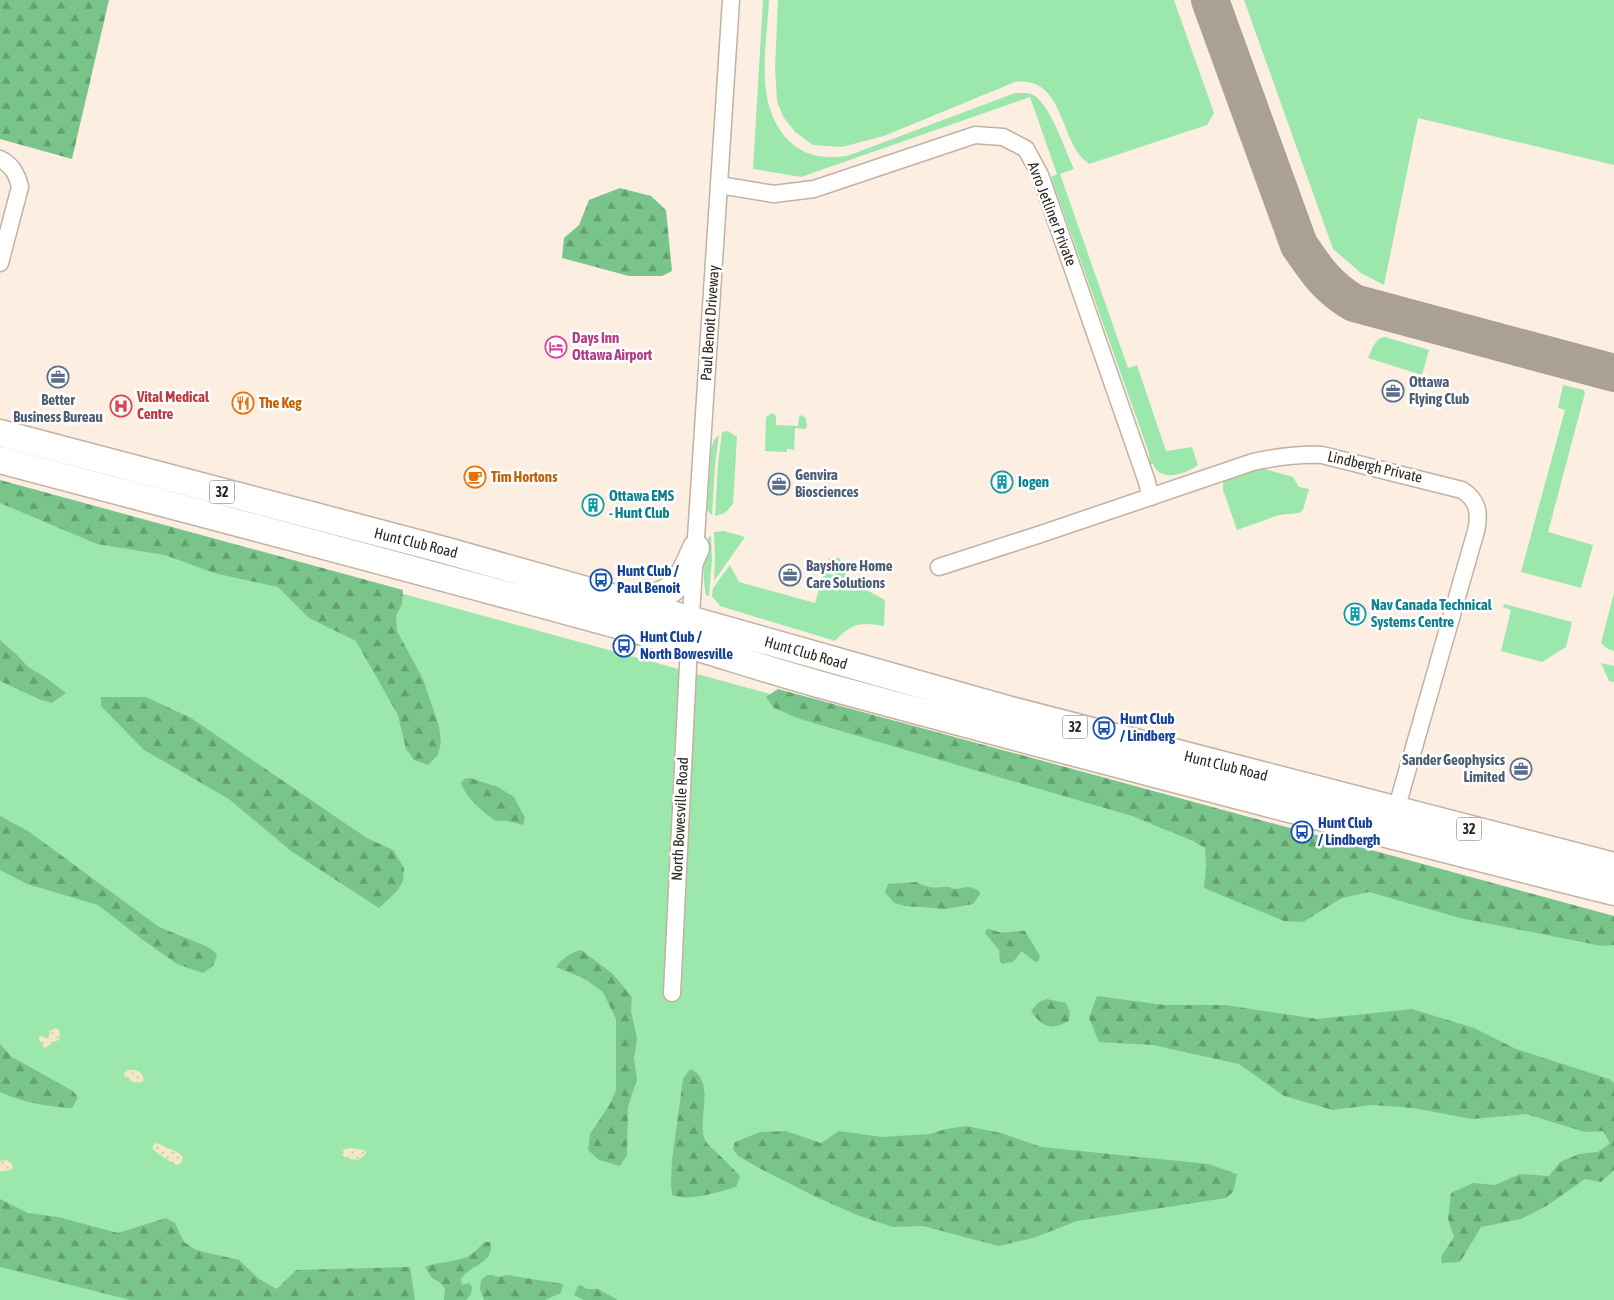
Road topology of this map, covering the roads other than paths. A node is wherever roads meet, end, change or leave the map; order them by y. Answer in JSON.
{"nodes":[{"id":1,"x":731,"y":0,"type":"edge"},
{"id":2,"x":0,"y":159,"type":"edge"},
{"id":3,"x":719,"y":185,"type":"junction"},
{"id":4,"x":0,"y":263,"type":"edge"},
{"id":5,"x":0,"y":433,"type":"edge"},
{"id":6,"x":0,"y":460,"type":"edge"},
{"id":7,"x":1151,"y":497,"type":"junction"},
{"id":8,"x":696,"y":548,"type":"junction"},
{"id":9,"x":939,"y":567,"type":"dead end"},
{"id":10,"x":632,"y":603,"type":"junction"},
{"id":11,"x":690,"y":633,"type":"junction"},
{"id":12,"x":1396,"y":810,"type":"junction"},
{"id":13,"x":1389,"y":835,"type":"junction"},
{"id":14,"x":1614,"y":866,"type":"edge"},
{"id":15,"x":1614,"y":892,"type":"edge"},
{"id":16,"x":672,"y":993,"type":"dead end"}],
"edges":[{"from":1,"to":3,"type":"street","name":"Paul Benoit Driveway"},
{"from":2,"to":4,"type":"street"},
{"from":3,"to":7,"type":"street","name":"Avro Jetliner Private"},
{"from":3,"to":8,"type":"street","name":"Paul Benoit Driveway"},
{"from":5,"to":10,"type":"main road","name":"Hunt Club Road","number":"32"},
{"from":6,"to":11,"type":"main road","name":"Hunt Club Road","number":"32"},
{"from":7,"to":9,"type":"street","name":"Lindbergh Private"},
{"from":7,"to":12,"type":"street","name":"Lindbergh Private"},
{"from":8,"to":10,"type":"main road"},
{"from":8,"to":11,"type":"street","name":"Paul Benoit Driveway"},
{"from":10,"to":11,"type":"main road","name":"Hunt Club Road","number":"32"},
{"from":11,"to":12,"type":"main road","name":"Hunt Club Road","number":"32"},
{"from":11,"to":13,"type":"main road","name":"Hunt Club Road","number":"32"},
{"from":11,"to":16,"type":"street","name":"North Bowesville Road"},
{"from":12,"to":13,"type":"street","name":"Lindbergh Private"},
{"from":12,"to":14,"type":"main road","name":"Hunt Club Road","number":"32"},
{"from":13,"to":15,"type":"main road","name":"Hunt Club Road","number":"32"}]}
